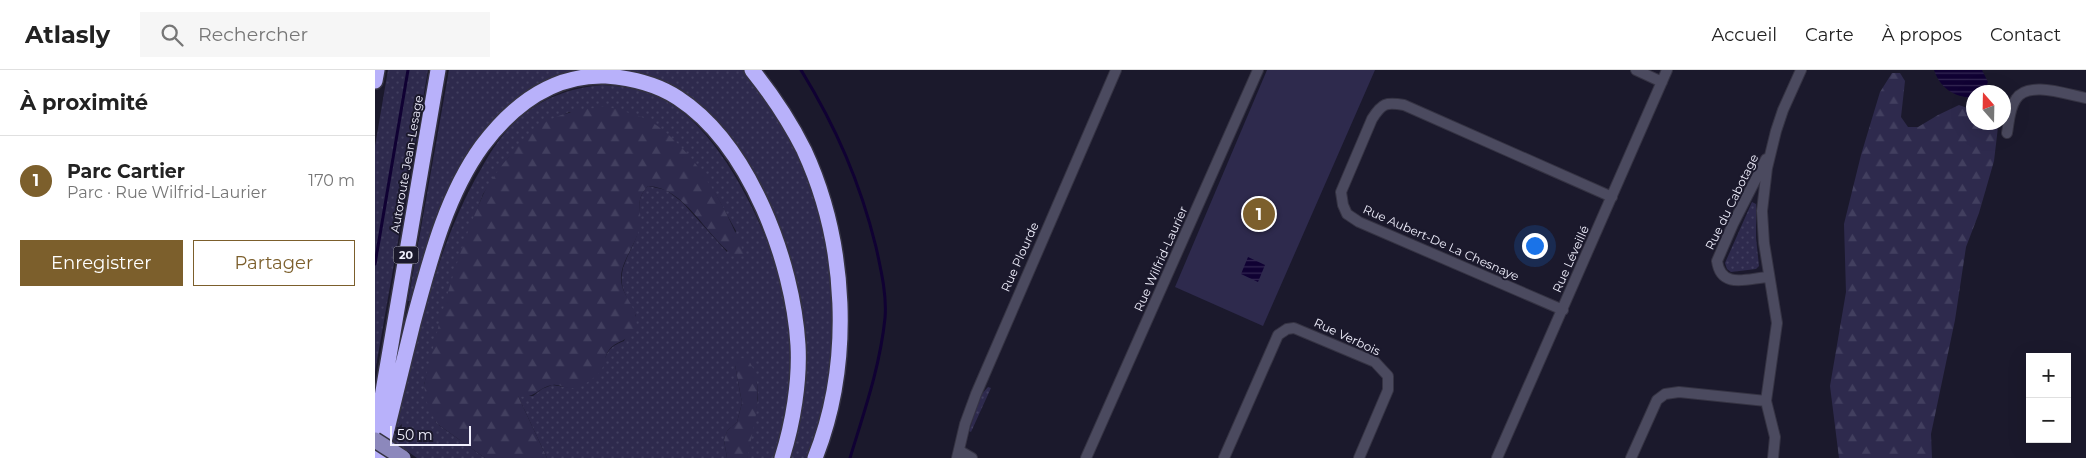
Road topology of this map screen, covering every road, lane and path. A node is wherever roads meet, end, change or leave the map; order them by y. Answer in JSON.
{"nodes":[{"id":1,"x":377,"y":70,"type":"edge"},
{"id":2,"x":438,"y":70,"type":"edge"},
{"id":3,"x":753,"y":70,"type":"edge"},
{"id":4,"x":1116,"y":70,"type":"edge"},
{"id":5,"x":1258,"y":70,"type":"edge"},
{"id":6,"x":1636,"y":70,"type":"edge"},
{"id":7,"x":1667,"y":70,"type":"edge"},
{"id":8,"x":1801,"y":70,"type":"edge"},
{"id":9,"x":375,"y":81,"type":"edge"},
{"id":10,"x":1661,"y":82,"type":"junction"},
{"id":11,"x":2086,"y":98,"type":"edge"},
{"id":12,"x":2007,"y":133,"type":"dead end"},
{"id":13,"x":1771,"y":149,"type":"junction"},
{"id":14,"x":1613,"y":197,"type":"junction"},
{"id":15,"x":1769,"y":277,"type":"junction"},
{"id":16,"x":1563,"y":310,"type":"junction"},
{"id":17,"x":1766,"y":401,"type":"junction"},
{"id":18,"x":375,"y":440,"type":"edge"},
{"id":19,"x":958,"y":454,"type":"edge"},
{"id":20,"x":380,"y":458,"type":"edge"},
{"id":21,"x":403,"y":458,"type":"edge"},
{"id":22,"x":782,"y":458,"type":"edge"},
{"id":23,"x":815,"y":458,"type":"edge"},
{"id":24,"x":972,"y":458,"type":"edge"},
{"id":25,"x":1086,"y":458,"type":"edge"},
{"id":26,"x":1224,"y":458,"type":"edge"},
{"id":27,"x":1359,"y":458,"type":"edge"},
{"id":28,"x":1497,"y":458,"type":"edge"},
{"id":29,"x":1631,"y":458,"type":"edge"},
{"id":30,"x":1773,"y":458,"type":"edge"}],
"edges":[{"from":1,"to":9,"type":"highway"},
{"from":2,"to":18,"type":"highway","name":"Autoroute Jean-Lesage","number":"20"},
{"from":3,"to":23,"type":"highway"},
{"from":4,"to":19,"type":"street","name":"Rue Plourde"},
{"from":5,"to":25,"type":"street","name":"Rue Wilfrid-Laurier"},
{"from":6,"to":10,"type":"street"},
{"from":7,"to":10,"type":"street","name":"Rue Léveillé"},
{"from":8,"to":13,"type":"street","name":"Rue du Cabotage"},
{"from":10,"to":14,"type":"street","name":"Rue Léveillé"},
{"from":11,"to":12,"type":"street"},
{"from":13,"to":15,"type":"street","name":"Rue du Cabotage"},
{"from":13,"to":15,"type":"street","name":"Rue du Cabotage"},
{"from":14,"to":16,"type":"street","name":"Rue Léveillé"},
{"from":14,"to":16,"type":"street","name":"Rue Aubert-De La Chesnaye"},
{"from":15,"to":17,"type":"street","name":"Rue du Cabotage"},
{"from":16,"to":28,"type":"street","name":"Rue Léveillé"},
{"from":17,"to":29,"type":"street"},
{"from":17,"to":30,"type":"street","name":"Rue du Cabotage"},
{"from":18,"to":21,"type":"main road","bridge":true},
{"from":19,"to":24,"type":"street"},
{"from":20,"to":22,"type":"highway"},
{"from":26,"to":27,"type":"street","name":"Rue Verbois"}]}
